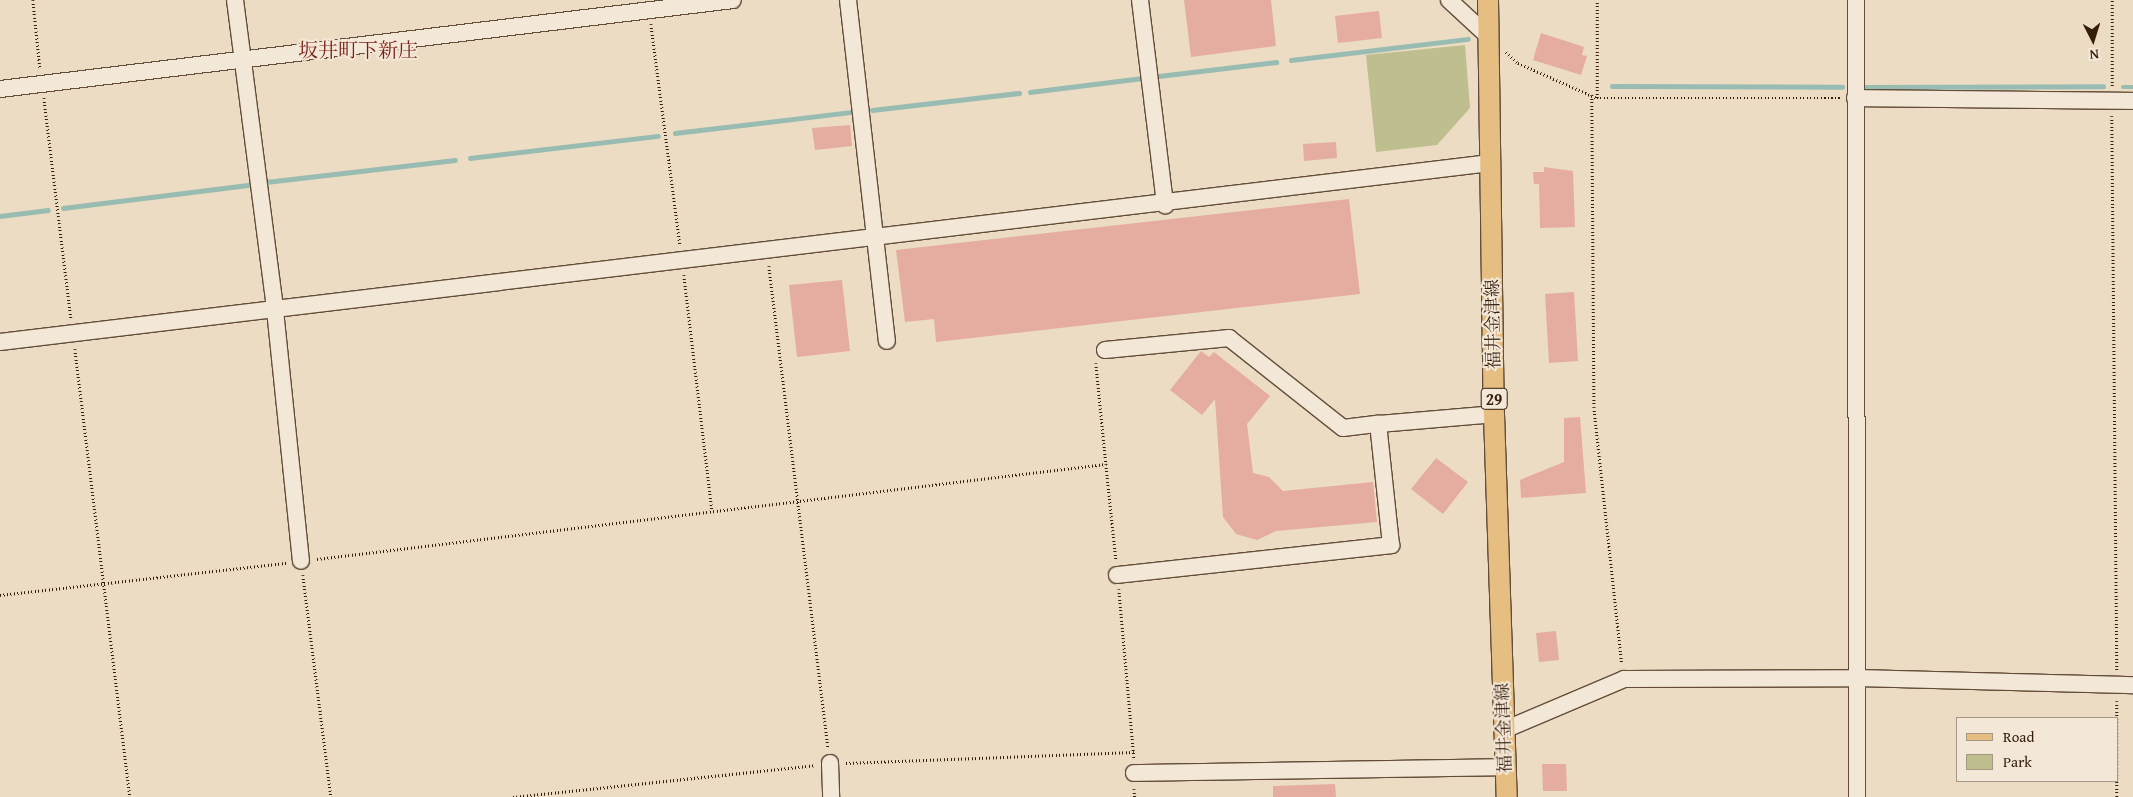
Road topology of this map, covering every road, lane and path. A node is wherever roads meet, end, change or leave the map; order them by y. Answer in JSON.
{"nodes":[{"id":1,"x":33,"y":0,"type":"edge"},
{"id":2,"x":235,"y":0,"type":"edge"},
{"id":3,"x":733,"y":0,"type":"edge"},
{"id":4,"x":848,"y":0,"type":"edge"},
{"id":5,"x":1140,"y":0,"type":"edge"},
{"id":6,"x":1449,"y":0,"type":"edge"},
{"id":7,"x":1488,"y":0,"type":"edge"},
{"id":8,"x":1597,"y":0,"type":"edge"},
{"id":9,"x":1856,"y":0,"type":"edge"},
{"id":10,"x":2112,"y":0,"type":"edge"},
{"id":11,"x":1489,"y":38,"type":"junction"},
{"id":12,"x":243,"y":60,"type":"junction"},
{"id":13,"x":42,"y":84,"type":"junction"},
{"id":14,"x":0,"y":89,"type":"edge"},
{"id":15,"x":1592,"y":96,"type":"junction"},
{"id":16,"x":1597,"y":98,"type":"junction"},
{"id":17,"x":1855,"y":98,"type":"junction"},
{"id":18,"x":2112,"y":101,"type":"junction"},
{"id":19,"x":2133,"y":101,"type":"edge"},
{"id":20,"x":1490,"y":162,"type":"junction"},
{"id":21,"x":1165,"y":205,"type":"junction"},
{"id":22,"x":876,"y":239,"type":"junction"},
{"id":23,"x":767,"y":252,"type":"junction"},
{"id":24,"x":275,"y":310,"type":"junction"},
{"id":25,"x":73,"y":334,"type":"junction"},
{"id":26,"x":887,"y":341,"type":"dead end"},
{"id":27,"x":0,"y":342,"type":"edge"},
{"id":28,"x":1099,"y":351,"type":"joint"},
{"id":29,"x":1494,"y":414,"type":"junction"},
{"id":30,"x":1378,"y":424,"type":"junction"},
{"id":31,"x":1106,"y":464,"type":"junction"},
{"id":32,"x":800,"y":500,"type":"junction"},
{"id":33,"x":301,"y":561,"type":"junction"},
{"id":34,"x":1118,"y":575,"type":"junction"},
{"id":35,"x":102,"y":583,"type":"junction"},
{"id":36,"x":0,"y":595,"type":"edge"},
{"id":37,"x":1858,"y":678,"type":"junction"},
{"id":38,"x":1624,"y":679,"type":"junction"},
{"id":39,"x":2125,"y":685,"type":"edge"},
{"id":40,"x":1504,"y":730,"type":"junction"},
{"id":41,"x":1134,"y":752,"type":"junction"},
{"id":42,"x":830,"y":763,"type":"junction"},
{"id":43,"x":1506,"y":767,"type":"junction"},
{"id":44,"x":1134,"y":773,"type":"junction"},
{"id":45,"x":130,"y":797,"type":"edge"},
{"id":46,"x":331,"y":797,"type":"edge"},
{"id":47,"x":513,"y":797,"type":"edge"},
{"id":48,"x":831,"y":797,"type":"edge"},
{"id":49,"x":1135,"y":797,"type":"edge"},
{"id":50,"x":1507,"y":797,"type":"edge"},
{"id":51,"x":1857,"y":797,"type":"edge"},
{"id":52,"x":2117,"y":797,"type":"edge"}],
"edges":[{"from":1,"to":13,"type":"path"},
{"from":2,"to":12,"type":"street"},
{"from":3,"to":12,"type":"street"},
{"from":4,"to":22,"type":"street"},
{"from":5,"to":21,"type":"street"},
{"from":6,"to":11,"type":"street"},
{"from":7,"to":11,"type":"main road","name":"福井金津線","number":"29"},
{"from":8,"to":16,"type":"path"},
{"from":9,"to":17,"type":"street"},
{"from":10,"to":18,"type":"path"},
{"from":11,"to":15,"type":"path"},
{"from":11,"to":20,"type":"main road","name":"福井金津線","number":"29"},
{"from":12,"to":13,"type":"street"},
{"from":12,"to":24,"type":"street"},
{"from":13,"to":14,"type":"street"},
{"from":13,"to":25,"type":"path"},
{"from":15,"to":16,"type":"path"},
{"from":15,"to":38,"type":"path"},
{"from":16,"to":17,"type":"path"},
{"from":17,"to":18,"type":"street"},
{"from":17,"to":37,"type":"street"},
{"from":18,"to":19,"type":"street"},
{"from":18,"to":39,"type":"path"},
{"from":20,"to":21,"type":"street"},
{"from":20,"to":29,"type":"main road","name":"福井金津線","number":"29"},
{"from":21,"to":22,"type":"street"},
{"from":22,"to":23,"type":"street"},
{"from":22,"to":26,"type":"street"},
{"from":23,"to":24,"type":"street"},
{"from":23,"to":32,"type":"path"},
{"from":24,"to":25,"type":"street"},
{"from":24,"to":33,"type":"street"},
{"from":25,"to":27,"type":"street"},
{"from":25,"to":35,"type":"path"},
{"from":28,"to":30,"type":"street"},
{"from":28,"to":31,"type":"path"},
{"from":29,"to":30,"type":"street"},
{"from":29,"to":40,"type":"main road","name":"福井金津線","number":"29"},
{"from":30,"to":34,"type":"street"},
{"from":31,"to":32,"type":"path"},
{"from":31,"to":34,"type":"path"},
{"from":32,"to":33,"type":"path"},
{"from":32,"to":42,"type":"path"},
{"from":33,"to":35,"type":"path"},
{"from":33,"to":46,"type":"path"},
{"from":34,"to":41,"type":"path"},
{"from":35,"to":36,"type":"path"},
{"from":35,"to":45,"type":"path"},
{"from":37,"to":38,"type":"street"},
{"from":37,"to":39,"type":"street"},
{"from":37,"to":51,"type":"street"},
{"from":38,"to":40,"type":"street"},
{"from":39,"to":52,"type":"path"},
{"from":40,"to":43,"type":"main road","name":"福井金津線","number":"29"},
{"from":41,"to":42,"type":"path"},
{"from":41,"to":44,"type":"path"},
{"from":42,"to":47,"type":"path"},
{"from":42,"to":48,"type":"street"},
{"from":43,"to":44,"type":"street"},
{"from":43,"to":50,"type":"main road","name":"福井金津線","number":"29"},
{"from":44,"to":49,"type":"path"}]}
